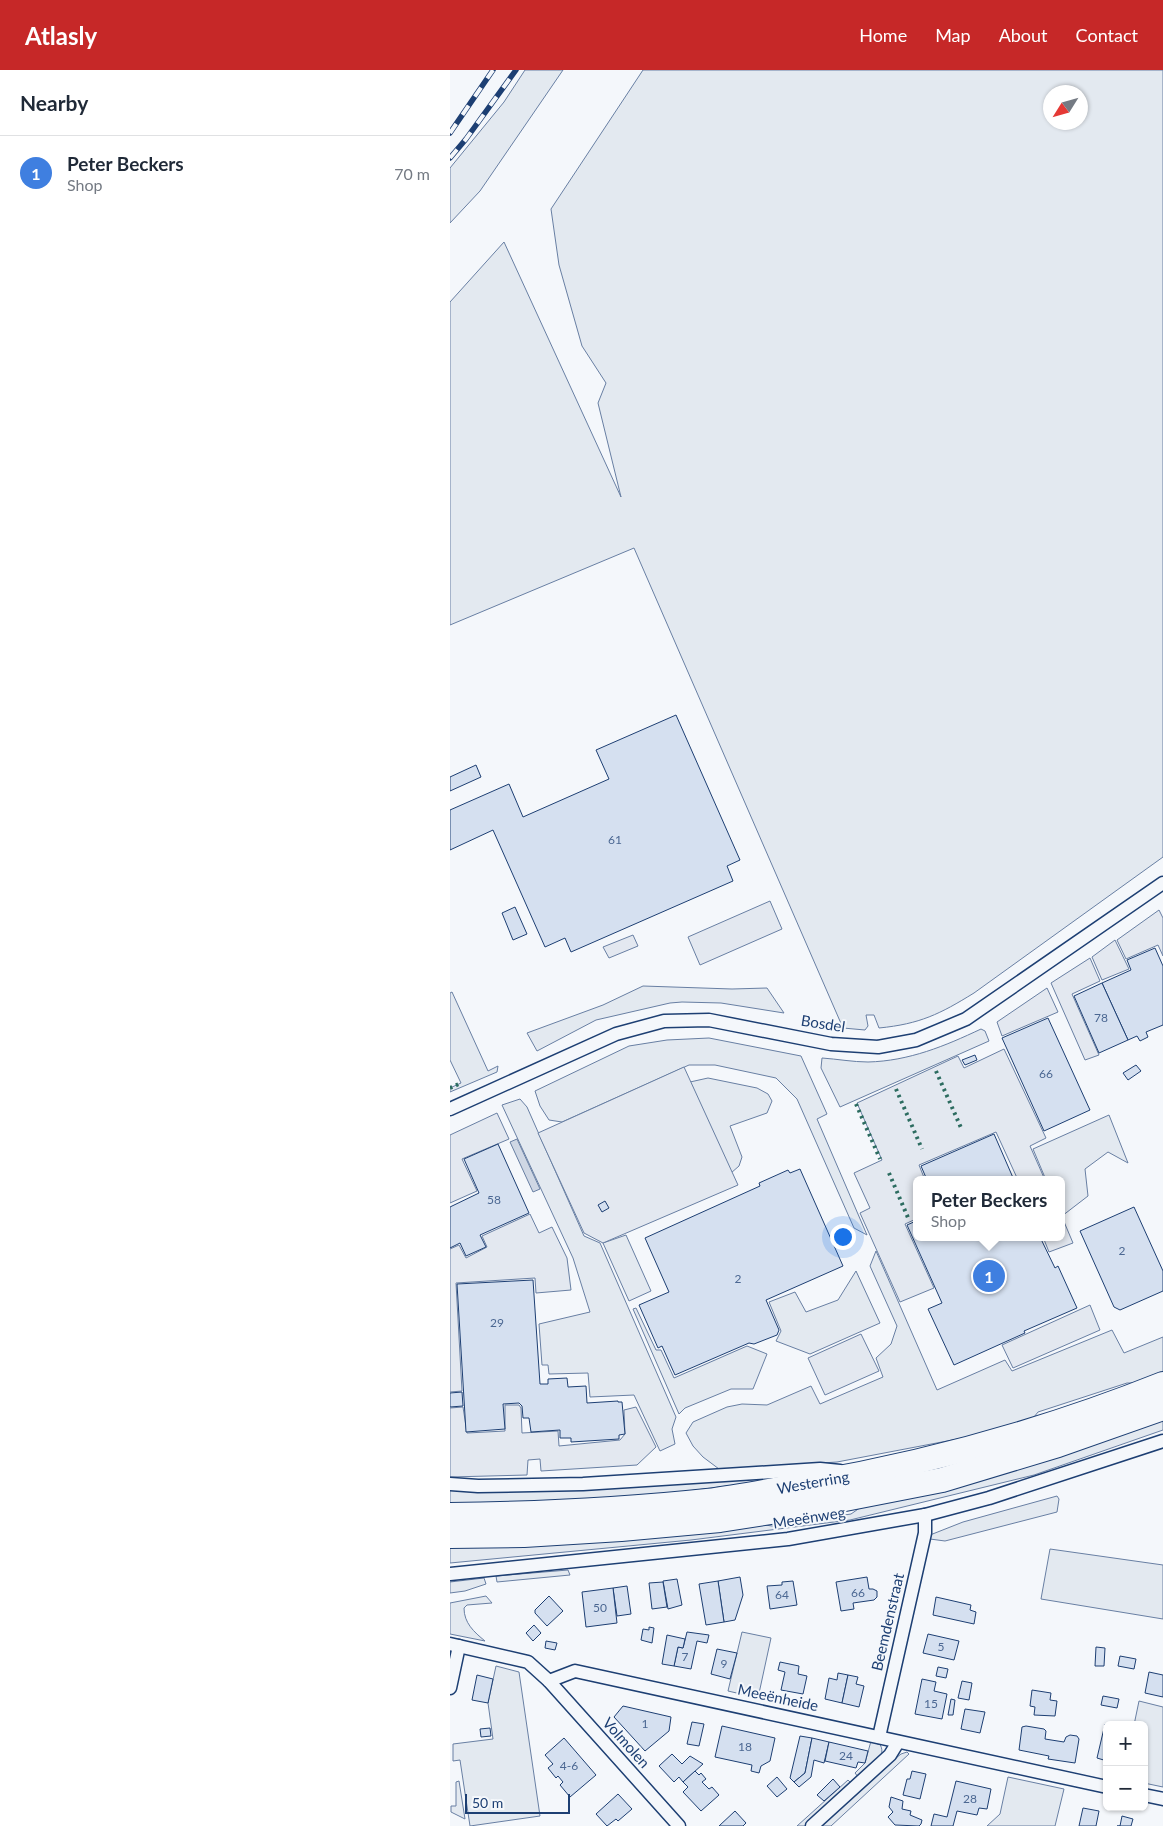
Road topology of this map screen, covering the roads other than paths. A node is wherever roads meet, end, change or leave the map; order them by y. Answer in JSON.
{"nodes":[{"id":1,"x":1163,"y":883,"type":"edge"},
{"id":2,"x":450,"y":1109,"type":"edge"},
{"id":3,"x":1163,"y":1384,"type":"edge"},
{"id":4,"x":1163,"y":1408,"type":"edge"},
{"id":5,"x":1163,"y":1441,"type":"edge"},
{"id":6,"x":867,"y":1474,"type":"junction"},
{"id":7,"x":450,"y":1484,"type":"edge"},
{"id":8,"x":925,"y":1514,"type":"junction"},
{"id":9,"x":450,"y":1515,"type":"edge"},
{"id":10,"x":450,"y":1536,"type":"edge"},
{"id":11,"x":450,"y":1574,"type":"edge"},
{"id":12,"x":454,"y":1645,"type":"edge"},
{"id":13,"x":549,"y":1681,"type":"junction"},
{"id":14,"x":450,"y":1688,"type":"edge"},
{"id":15,"x":879,"y":1737,"type":"junction"},
{"id":16,"x":898,"y":1742,"type":"junction"},
{"id":17,"x":1103,"y":1786,"type":"edge"},
{"id":18,"x":1148,"y":1796,"type":"edge"},
{"id":19,"x":1163,"y":1799,"type":"edge"},
{"id":20,"x":679,"y":1826,"type":"edge"},
{"id":21,"x":812,"y":1826,"type":"edge"}],
"edges":[{"from":1,"to":2,"type":"street","name":"Bosdel"},
{"from":3,"to":6,"type":"highway","name":"Westerring"},
{"from":4,"to":10,"type":"highway","name":"Westerring"},
{"from":5,"to":8,"type":"street","name":"Meeënweg"},
{"from":6,"to":7,"type":"street"},
{"from":6,"to":9,"type":"highway","name":"Westerring"},
{"from":8,"to":11,"type":"street","name":"Meeënweg"},
{"from":8,"to":15,"type":"street","name":"Beemdenstraat"},
{"from":12,"to":13,"type":"street"},
{"from":12,"to":14,"type":"street"},
{"from":13,"to":15,"type":"street","name":"Meeënheide"},
{"from":13,"to":20,"type":"street","name":"Volmolen"},
{"from":15,"to":16,"type":"street","name":"Meeënheide"},
{"from":16,"to":17,"type":"street","name":"Meeënheide"},
{"from":16,"to":21,"type":"street"},
{"from":18,"to":19,"type":"street"}]}
